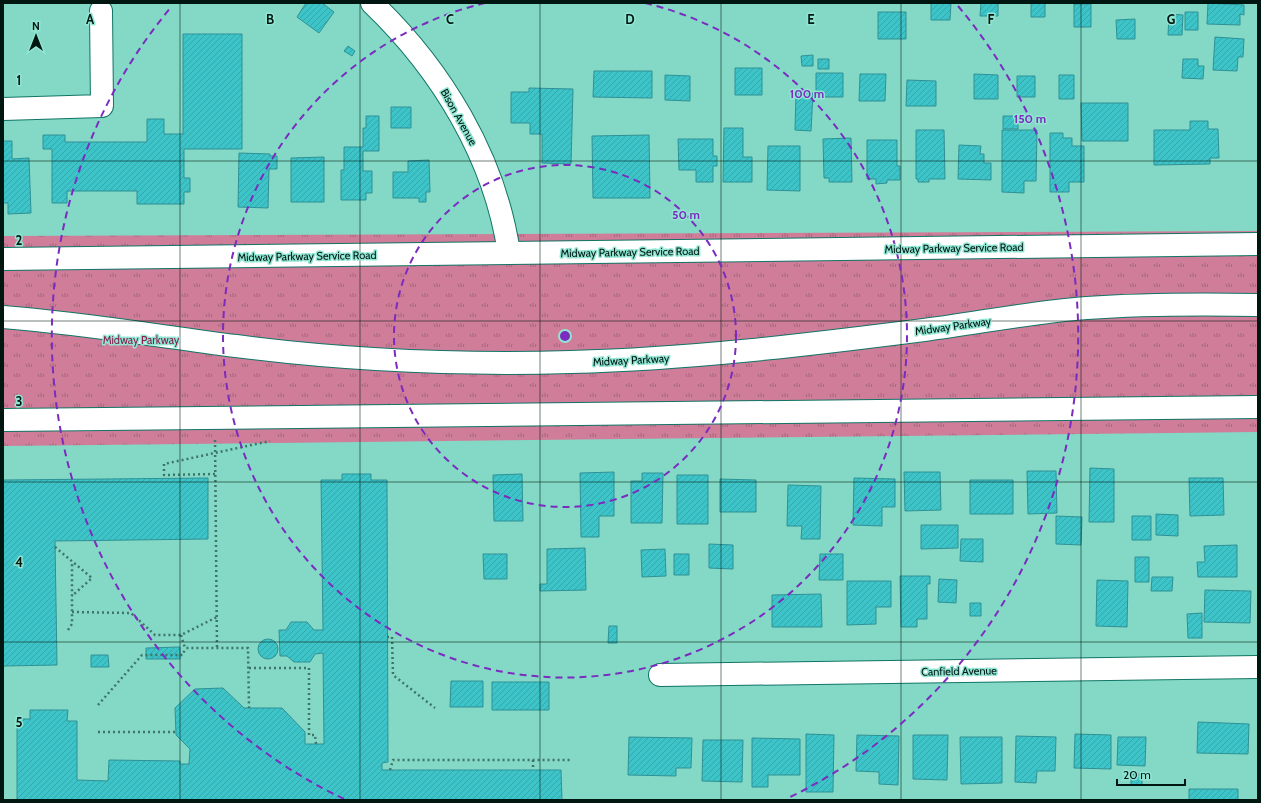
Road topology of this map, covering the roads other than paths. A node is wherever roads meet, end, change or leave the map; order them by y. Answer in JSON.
{"nodes":[{"id":1,"x":372,"y":3,"type":"edge"},
{"id":2,"x":101,"y":11,"type":"dead end"},
{"id":3,"x":3,"y":109,"type":"edge"},
{"id":4,"x":1258,"y":244,"type":"edge"},
{"id":5,"x":509,"y":253,"type":"junction"},
{"id":6,"x":3,"y":259,"type":"edge"},
{"id":7,"x":1258,"y":305,"type":"edge"},
{"id":8,"x":3,"y":317,"type":"edge"},
{"id":9,"x":1258,"y":407,"type":"edge"},
{"id":10,"x":3,"y":420,"type":"edge"},
{"id":11,"x":1258,"y":667,"type":"edge"},
{"id":12,"x":660,"y":675,"type":"dead end"}],
"edges":[{"from":1,"to":5,"type":"street","name":"Bison Avenue"},
{"from":2,"to":3,"type":"street"},
{"from":4,"to":5,"type":"street","name":"Midway Parkway Service Road"},
{"from":5,"to":6,"type":"street","name":"Midway Parkway Service Road"},
{"from":7,"to":8,"type":"street","name":"Midway Parkway"},
{"from":9,"to":10,"type":"street"},
{"from":11,"to":12,"type":"street","name":"Canfield Avenue"}]}
